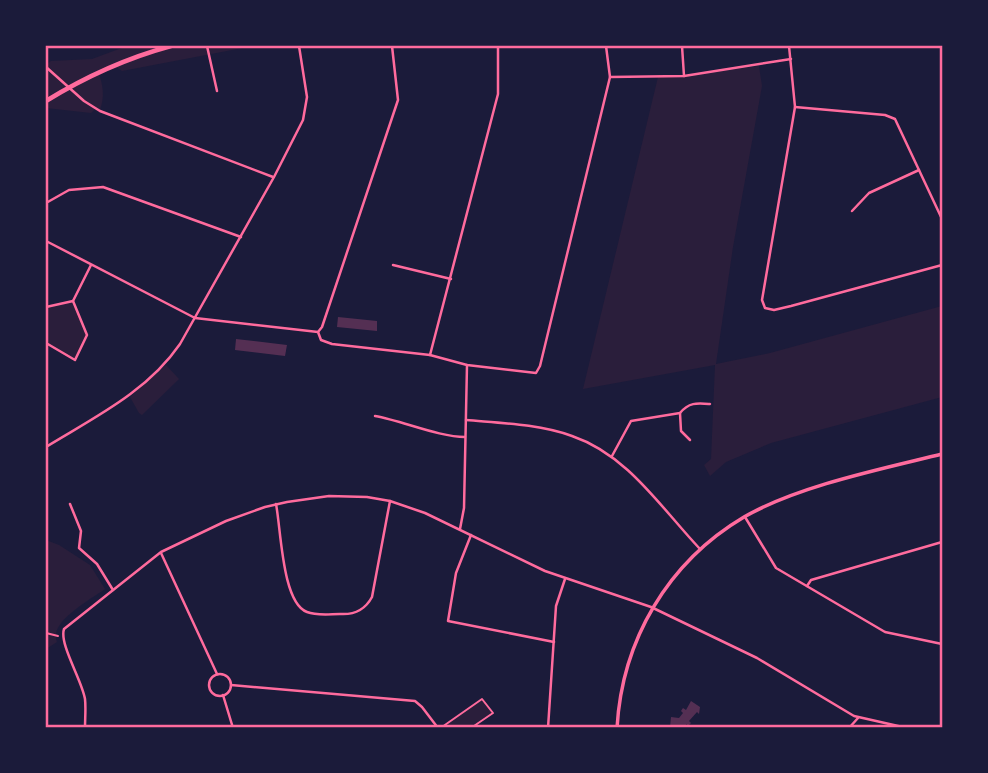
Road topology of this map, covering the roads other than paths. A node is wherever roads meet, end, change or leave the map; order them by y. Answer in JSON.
{"nodes":[{"id":1,"x":171,"y":46,"type":"edge"},
{"id":2,"x":207,"y":46,"type":"edge"},
{"id":3,"x":299,"y":46,"type":"edge"},
{"id":4,"x":392,"y":46,"type":"edge"},
{"id":5,"x":498,"y":46,"type":"edge"},
{"id":6,"x":606,"y":46,"type":"edge"},
{"id":7,"x":682,"y":46,"type":"edge"},
{"id":8,"x":789,"y":46,"type":"edge"},
{"id":9,"x":791,"y":59,"type":"junction"},
{"id":10,"x":46,"y":67,"type":"edge"},
{"id":11,"x":684,"y":76,"type":"junction"},
{"id":12,"x":610,"y":77,"type":"junction"},
{"id":13,"x":69,"y":87,"type":"junction"},
{"id":14,"x":217,"y":91,"type":"dead end"},
{"id":15,"x":46,"y":101,"type":"edge"},
{"id":16,"x":795,"y":107,"type":"junction"},
{"id":17,"x":919,"y":170,"type":"junction"},
{"id":18,"x":274,"y":177,"type":"junction"},
{"id":19,"x":46,"y":203,"type":"edge"},
{"id":20,"x":852,"y":211,"type":"dead end"},
{"id":21,"x":943,"y":219,"type":"edge"},
{"id":22,"x":241,"y":237,"type":"junction"},
{"id":23,"x":46,"y":241,"type":"edge"},
{"id":24,"x":91,"y":265,"type":"junction"},
{"id":25,"x":393,"y":265,"type":"dead end"},
{"id":26,"x":943,"y":265,"type":"edge"},
{"id":27,"x":451,"y":279,"type":"junction"},
{"id":28,"x":73,"y":300,"type":"junction"},
{"id":29,"x":46,"y":307,"type":"edge"},
{"id":30,"x":195,"y":318,"type":"junction"},
{"id":31,"x":318,"y":331,"type":"junction"},
{"id":32,"x":46,"y":344,"type":"edge"},
{"id":33,"x":430,"y":355,"type":"junction"},
{"id":34,"x":467,"y":365,"type":"junction"},
{"id":35,"x":710,"y":404,"type":"dead end"},
{"id":36,"x":681,"y":413,"type":"junction"},
{"id":37,"x":375,"y":416,"type":"dead end"},
{"id":38,"x":466,"y":419,"type":"junction"},
{"id":39,"x":465,"y":437,"type":"junction"},
{"id":40,"x":690,"y":440,"type":"dead end"},
{"id":41,"x":46,"y":447,"type":"edge"},
{"id":42,"x":943,"y":454,"type":"edge"},
{"id":43,"x":612,"y":456,"type":"junction"},
{"id":44,"x":390,"y":500,"type":"junction"},
{"id":45,"x":70,"y":504,"type":"dead end"},
{"id":46,"x":276,"y":504,"type":"junction"},
{"id":47,"x":745,"y":517,"type":"junction"},
{"id":48,"x":460,"y":529,"type":"junction"},
{"id":49,"x":471,"y":535,"type":"junction"},
{"id":50,"x":943,"y":542,"type":"edge"},
{"id":51,"x":700,"y":550,"type":"junction"},
{"id":52,"x":161,"y":552,"type":"junction"},
{"id":53,"x":565,"y":579,"type":"junction"},
{"id":54,"x":807,"y":586,"type":"junction"},
{"id":55,"x":113,"y":590,"type":"junction"},
{"id":56,"x":652,"y":607,"type":"junction"},
{"id":57,"x":554,"y":642,"type":"junction"},
{"id":58,"x":943,"y":645,"type":"edge"},
{"id":59,"x":217,"y":674,"type":"junction"},
{"id":60,"x":231,"y":685,"type":"junction"},
{"id":61,"x":223,"y":695,"type":"junction"},
{"id":62,"x":858,"y":718,"type":"junction"},
{"id":63,"x":85,"y":727,"type":"edge"},
{"id":64,"x":233,"y":727,"type":"edge"},
{"id":65,"x":439,"y":727,"type":"edge"},
{"id":66,"x":548,"y":727,"type":"edge"},
{"id":67,"x":617,"y":727,"type":"edge"},
{"id":68,"x":849,"y":727,"type":"edge"},
{"id":69,"x":906,"y":727,"type":"edge"}],
"edges":[{"from":1,"to":13,"type":"main road"},
{"from":2,"to":14,"type":"street"},
{"from":3,"to":18,"type":"street"},
{"from":4,"to":31,"type":"street"},
{"from":5,"to":27,"type":"street"},
{"from":6,"to":12,"type":"street"},
{"from":7,"to":11,"type":"street"},
{"from":8,"to":9,"type":"street"},
{"from":9,"to":11,"type":"street"},
{"from":9,"to":16,"type":"street"},
{"from":10,"to":13,"type":"street"},
{"from":11,"to":12,"type":"street"},
{"from":12,"to":34,"type":"street"},
{"from":13,"to":15,"type":"main road"},
{"from":13,"to":18,"type":"street"},
{"from":16,"to":17,"type":"street"},
{"from":16,"to":26,"type":"street"},
{"from":17,"to":20,"type":"street"},
{"from":17,"to":21,"type":"street"},
{"from":18,"to":22,"type":"street"},
{"from":19,"to":22,"type":"street"},
{"from":22,"to":30,"type":"street"},
{"from":23,"to":24,"type":"street"},
{"from":24,"to":28,"type":"street"},
{"from":24,"to":30,"type":"street"},
{"from":25,"to":27,"type":"street"},
{"from":27,"to":33,"type":"street"},
{"from":28,"to":29,"type":"street"},
{"from":28,"to":32,"type":"street"},
{"from":30,"to":31,"type":"street"},
{"from":30,"to":41,"type":"street"},
{"from":31,"to":33,"type":"street"},
{"from":33,"to":34,"type":"street"},
{"from":34,"to":38,"type":"street"},
{"from":35,"to":36,"type":"street"},
{"from":36,"to":40,"type":"street"},
{"from":36,"to":43,"type":"street"},
{"from":37,"to":39,"type":"street"},
{"from":38,"to":39,"type":"street"},
{"from":38,"to":43,"type":"street"},
{"from":39,"to":48,"type":"street"},
{"from":42,"to":47,"type":"street"},
{"from":43,"to":51,"type":"street"},
{"from":44,"to":46,"type":"street"},
{"from":44,"to":46,"type":"street"},
{"from":44,"to":48,"type":"street"},
{"from":45,"to":55,"type":"street"},
{"from":46,"to":52,"type":"street"},
{"from":47,"to":51,"type":"street"},
{"from":47,"to":54,"type":"street"},
{"from":48,"to":49,"type":"street"},
{"from":49,"to":53,"type":"street"},
{"from":49,"to":57,"type":"street"},
{"from":50,"to":54,"type":"street"},
{"from":51,"to":56,"type":"street"},
{"from":52,"to":55,"type":"street"},
{"from":52,"to":59,"type":"street"},
{"from":53,"to":56,"type":"street"},
{"from":53,"to":57,"type":"street"},
{"from":54,"to":58,"type":"street"},
{"from":55,"to":63,"type":"street"},
{"from":56,"to":62,"type":"street"},
{"from":56,"to":67,"type":"street"},
{"from":57,"to":66,"type":"street"},
{"from":59,"to":60,"type":"street"},
{"from":59,"to":61,"type":"street"},
{"from":60,"to":61,"type":"street"},
{"from":60,"to":65,"type":"street"},
{"from":61,"to":64,"type":"street"},
{"from":62,"to":68,"type":"street"},
{"from":62,"to":69,"type":"street"}]}
